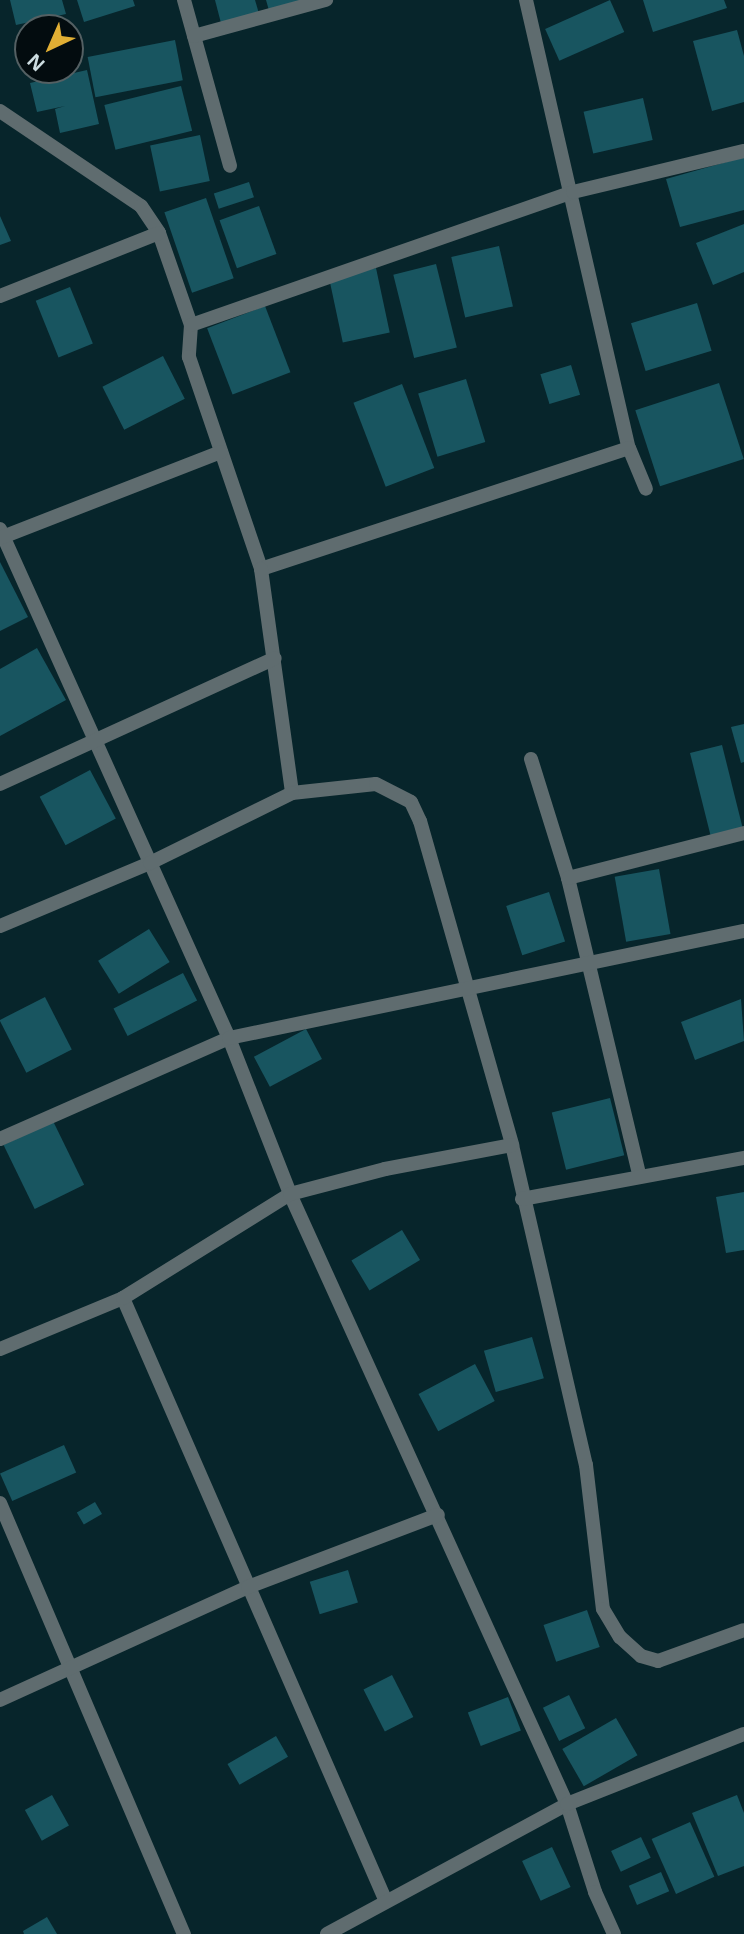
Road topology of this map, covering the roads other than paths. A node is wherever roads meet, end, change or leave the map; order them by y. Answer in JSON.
{"nodes":[{"id":1,"x":184,"y":0,"type":"edge"},
{"id":2,"x":326,"y":0,"type":"edge"},
{"id":3,"x":526,"y":0,"type":"edge"},
{"id":4,"x":194,"y":36,"type":"junction"},
{"id":5,"x":0,"y":111,"type":"edge"},
{"id":6,"x":744,"y":151,"type":"edge"},
{"id":7,"x":230,"y":166,"type":"dead end"},
{"id":8,"x":573,"y":192,"type":"junction"},
{"id":9,"x":159,"y":233,"type":"junction"},
{"id":10,"x":0,"y":296,"type":"edge"},
{"id":11,"x":191,"y":325,"type":"junction"},
{"id":12,"x":629,"y":448,"type":"junction"},
{"id":13,"x":221,"y":452,"type":"junction"},
{"id":14,"x":646,"y":489,"type":"dead end"},
{"id":15,"x":1,"y":534,"type":"edge"},
{"id":16,"x":261,"y":569,"type":"junction"},
{"id":17,"x":275,"y":658,"type":"junction"},
{"id":18,"x":97,"y":743,"type":"junction"},
{"id":19,"x":531,"y":759,"type":"dead end"},
{"id":20,"x":0,"y":784,"type":"edge"},
{"id":21,"x":292,"y":793,"type":"junction"},
{"id":22,"x":744,"y":833,"type":"edge"},
{"id":23,"x":150,"y":863,"type":"junction"},
{"id":24,"x":568,"y":878,"type":"junction"},
{"id":25,"x":0,"y":926,"type":"edge"},
{"id":26,"x":744,"y":931,"type":"edge"},
{"id":27,"x":589,"y":967,"type":"junction"},
{"id":28,"x":469,"y":992,"type":"junction"},
{"id":29,"x":229,"y":1038,"type":"junction"},
{"id":30,"x":0,"y":1139,"type":"edge"},
{"id":31,"x":512,"y":1145,"type":"junction"},
{"id":32,"x":744,"y":1158,"type":"edge"},
{"id":33,"x":639,"y":1174,"type":"junction"},
{"id":34,"x":290,"y":1194,"type":"junction"},
{"id":35,"x":522,"y":1199,"type":"junction"},
{"id":36,"x":123,"y":1298,"type":"junction"},
{"id":37,"x":0,"y":1349,"type":"edge"},
{"id":38,"x":0,"y":1503,"type":"edge"},
{"id":39,"x":438,"y":1515,"type":"junction"},
{"id":40,"x":248,"y":1587,"type":"junction"},
{"id":41,"x":744,"y":1630,"type":"edge"},
{"id":42,"x":71,"y":1669,"type":"junction"},
{"id":43,"x":0,"y":1700,"type":"edge"},
{"id":44,"x":744,"y":1734,"type":"edge"},
{"id":45,"x":567,"y":1804,"type":"junction"},
{"id":46,"x":385,"y":1899,"type":"junction"},
{"id":47,"x":184,"y":1934,"type":"edge"},
{"id":48,"x":327,"y":1934,"type":"edge"},
{"id":49,"x":614,"y":1934,"type":"edge"}],
"edges":[{"from":1,"to":4,"type":"street"},
{"from":2,"to":4,"type":"street"},
{"from":3,"to":8,"type":"street"},
{"from":4,"to":7,"type":"street"},
{"from":5,"to":9,"type":"street"},
{"from":6,"to":8,"type":"street"},
{"from":8,"to":11,"type":"street"},
{"from":8,"to":12,"type":"street"},
{"from":9,"to":10,"type":"street"},
{"from":9,"to":11,"type":"street"},
{"from":11,"to":13,"type":"street"},
{"from":12,"to":14,"type":"street"},
{"from":12,"to":16,"type":"street"},
{"from":13,"to":15,"type":"street"},
{"from":13,"to":16,"type":"street"},
{"from":15,"to":18,"type":"street"},
{"from":16,"to":17,"type":"street"},
{"from":17,"to":18,"type":"street"},
{"from":17,"to":21,"type":"street"},
{"from":18,"to":20,"type":"street"},
{"from":18,"to":23,"type":"street"},
{"from":19,"to":24,"type":"street"},
{"from":21,"to":23,"type":"street"},
{"from":21,"to":28,"type":"street"},
{"from":22,"to":24,"type":"street"},
{"from":23,"to":25,"type":"street"},
{"from":23,"to":29,"type":"street"},
{"from":24,"to":27,"type":"street"},
{"from":26,"to":27,"type":"street"},
{"from":27,"to":28,"type":"street"},
{"from":27,"to":33,"type":"street"},
{"from":28,"to":29,"type":"street"},
{"from":28,"to":31,"type":"street"},
{"from":29,"to":30,"type":"street"},
{"from":29,"to":34,"type":"street"},
{"from":31,"to":34,"type":"street"},
{"from":31,"to":35,"type":"street"},
{"from":32,"to":33,"type":"street"},
{"from":33,"to":35,"type":"street"},
{"from":34,"to":36,"type":"street"},
{"from":34,"to":39,"type":"street"},
{"from":35,"to":41,"type":"street"},
{"from":36,"to":37,"type":"street"},
{"from":36,"to":40,"type":"street"},
{"from":38,"to":42,"type":"street"},
{"from":39,"to":40,"type":"street"},
{"from":39,"to":45,"type":"street"},
{"from":40,"to":42,"type":"street"},
{"from":40,"to":46,"type":"street"},
{"from":42,"to":43,"type":"street"},
{"from":42,"to":47,"type":"street"},
{"from":44,"to":45,"type":"street"},
{"from":45,"to":46,"type":"street"},
{"from":45,"to":49,"type":"street"},
{"from":46,"to":48,"type":"street"}]}
